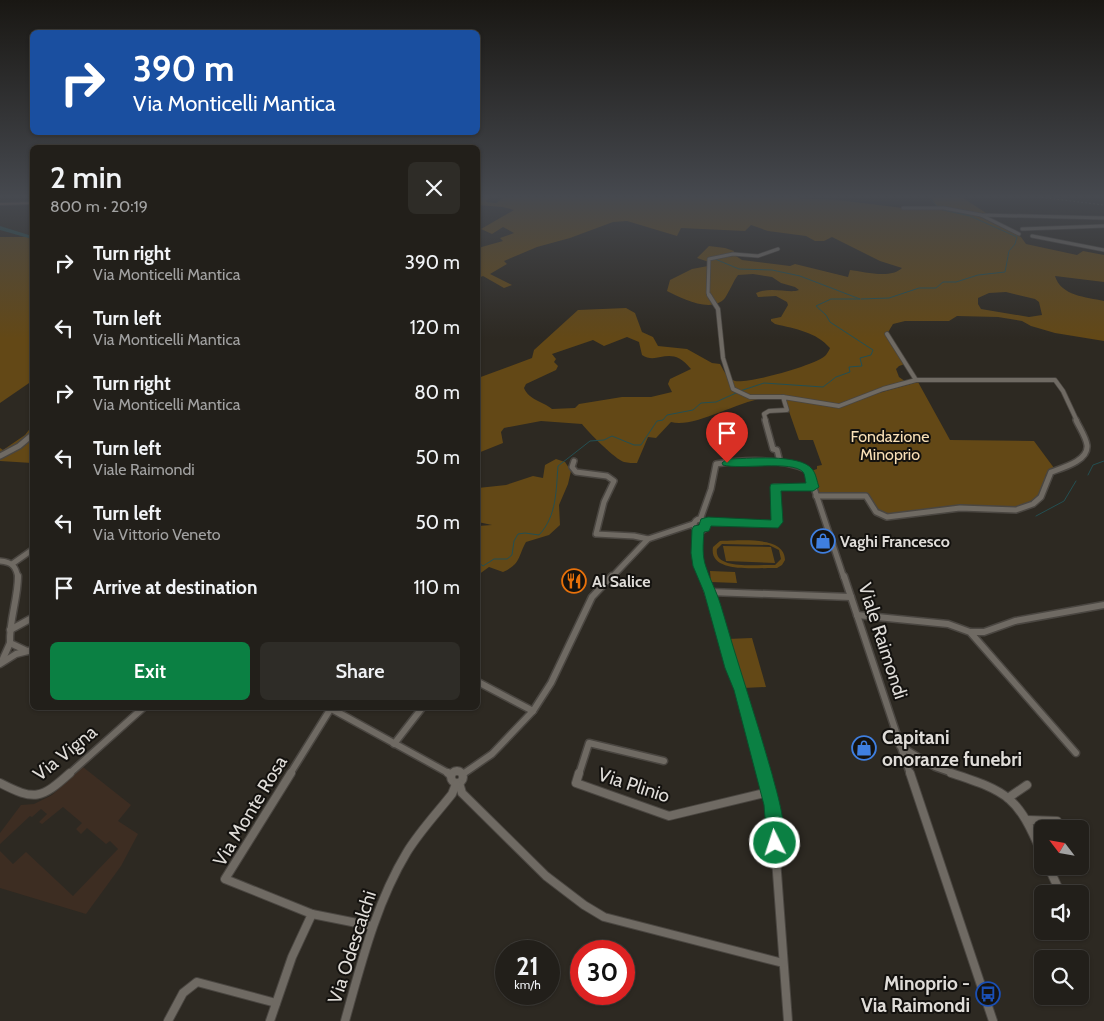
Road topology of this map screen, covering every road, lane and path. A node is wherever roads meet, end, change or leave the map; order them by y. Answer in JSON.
{"nodes":[{"id":1,"x":1071,"y":244,"type":"edge"},
{"id":2,"x":778,"y":249,"type":"dead end"},
{"id":3,"x":1104,"y":250,"type":"edge"},
{"id":4,"x":887,"y":334,"type":"dead end"},
{"id":5,"x":916,"y":380,"type":"junction"},
{"id":6,"x":783,"y":397,"type":"junction"},
{"id":7,"x":30,"y":437,"type":"edge"},
{"id":8,"x":0,"y":456,"type":"edge"},
{"id":9,"x":574,"y":461,"type":"dead end"},
{"id":10,"x":780,"y":462,"type":"junction"},
{"id":11,"x":813,"y":487,"type":"junction"},
{"id":12,"x":816,"y":496,"type":"junction"},
{"id":13,"x":702,"y":521,"type":"junction"},
{"id":14,"x":695,"y":527,"type":"junction"},
{"id":15,"x":648,"y":539,"type":"junction"},
{"id":16,"x":30,"y":551,"type":"edge"},
{"id":17,"x":0,"y":561,"type":"edge"},
{"id":18,"x":12,"y":564,"type":"junction"},
{"id":19,"x":710,"y":592,"type":"junction"},
{"id":20,"x":851,"y":596,"type":"junction"},
{"id":21,"x":1104,"y":605,"type":"edge"},
{"id":22,"x":857,"y":616,"type":"junction"},
{"id":23,"x":30,"y":619,"type":"edge"},
{"id":24,"x":10,"y":630,"type":"junction"},
{"id":25,"x":970,"y":632,"type":"junction"},
{"id":26,"x":10,"y":643,"type":"junction"},
{"id":27,"x":30,"y":650,"type":"edge"},
{"id":28,"x":0,"y":664,"type":"edge"},
{"id":29,"x":480,"y":683,"type":"edge"},
{"id":30,"x":141,"y":710,"type":"edge"},
{"id":31,"x":329,"y":710,"type":"edge"},
{"id":32,"x":334,"y":710,"type":"edge"},
{"id":33,"x":420,"y":710,"type":"edge"},
{"id":34,"x":532,"y":711,"type":"junction"},
{"id":35,"x":394,"y":744,"type":"junction"},
{"id":36,"x":900,"y":746,"type":"junction"},
{"id":37,"x":1076,"y":753,"type":"dead end"},
{"id":38,"x":664,"y":761,"type":"dead end"},
{"id":39,"x":463,"y":774,"type":"junction"},
{"id":40,"x":451,"y":776,"type":"junction"},
{"id":41,"x":0,"y":783,"type":"edge"},
{"id":42,"x":458,"y":783,"type":"junction"},
{"id":43,"x":1027,"y":785,"type":"dead end"},
{"id":44,"x":769,"y":792,"type":"junction"},
{"id":45,"x":1008,"y":798,"type":"junction"},
{"id":46,"x":1026,"y":820,"type":"junction"},
{"id":47,"x":1034,"y":820,"type":"edge"},
{"id":48,"x":1034,"y":837,"type":"edge"},
{"id":49,"x":312,"y":914,"type":"junction"},
{"id":50,"x":372,"y":926,"type":"junction"},
{"id":51,"x":783,"y":962,"type":"junction"},
{"id":52,"x":276,"y":1002,"type":"junction"},
{"id":53,"x":168,"y":1021,"type":"edge"},
{"id":54,"x":270,"y":1021,"type":"edge"},
{"id":55,"x":344,"y":1021,"type":"edge"},
{"id":56,"x":788,"y":1021,"type":"edge"},
{"id":57,"x":993,"y":1021,"type":"edge"}],
"edges":[{"from":1,"to":3,"type":"street"},
{"from":2,"to":6,"type":"street"},
{"from":4,"to":5,"type":"street"},
{"from":5,"to":6,"type":"street"},
{"from":5,"to":12,"type":"street"},
{"from":6,"to":10,"type":"street"},
{"from":7,"to":8,"type":"street"},
{"from":9,"to":15,"type":"street"},
{"from":10,"to":11,"type":"street","name":"Viale Raimondi"},
{"from":10,"to":13,"type":"street"},
{"from":11,"to":12,"type":"street","name":"Viale Raimondi"},
{"from":11,"to":13,"type":"street"},
{"from":12,"to":20,"type":"street","name":"Viale Raimondi"},
{"from":13,"to":14,"type":"street"},
{"from":13,"to":14,"type":"street"},
{"from":14,"to":15,"type":"street"},
{"from":14,"to":19,"type":"street"},
{"from":15,"to":34,"type":"street"},
{"from":16,"to":18,"type":"street"},
{"from":17,"to":18,"type":"street"},
{"from":18,"to":24,"type":"street"},
{"from":19,"to":20,"type":"street"},
{"from":19,"to":44,"type":"street"},
{"from":20,"to":22,"type":"street","name":"Viale Raimondi"},
{"from":21,"to":25,"type":"street"},
{"from":22,"to":25,"type":"street"},
{"from":22,"to":36,"type":"street","name":"Viale Raimondi"},
{"from":23,"to":24,"type":"street"},
{"from":24,"to":26,"type":"street"},
{"from":25,"to":37,"type":"street"},
{"from":26,"to":27,"type":"street"},
{"from":26,"to":28,"type":"street"},
{"from":27,"to":28,"type":"street"},
{"from":29,"to":34,"type":"street"},
{"from":30,"to":41,"type":"street","name":"Via Vigna"},
{"from":31,"to":49,"type":"street","name":"Via Monte Rosa"},
{"from":32,"to":35,"type":"street"},
{"from":33,"to":35,"type":"street"},
{"from":34,"to":39,"type":"street"},
{"from":35,"to":40,"type":"street"},
{"from":36,"to":45,"type":"street"},
{"from":36,"to":57,"type":"street","name":"Viale Raimondi"},
{"from":38,"to":44,"type":"street","name":"Via Plinio"},
{"from":39,"to":40,"type":"street"},
{"from":39,"to":42,"type":"street"},
{"from":40,"to":42,"type":"street"},
{"from":42,"to":50,"type":"street","name":"Via Odescalchi"},
{"from":42,"to":51,"type":"street"},
{"from":43,"to":45,"type":"street"},
{"from":44,"to":51,"type":"street"},
{"from":45,"to":46,"type":"street"},
{"from":46,"to":47,"type":"street"},
{"from":46,"to":48,"type":"street"},
{"from":49,"to":50,"type":"street","name":"Via Monte Rosa"},
{"from":49,"to":52,"type":"street"},
{"from":50,"to":55,"type":"street","name":"Via Odescalchi"},
{"from":51,"to":56,"type":"street"},
{"from":52,"to":53,"type":"street"},
{"from":52,"to":54,"type":"street"}]}
